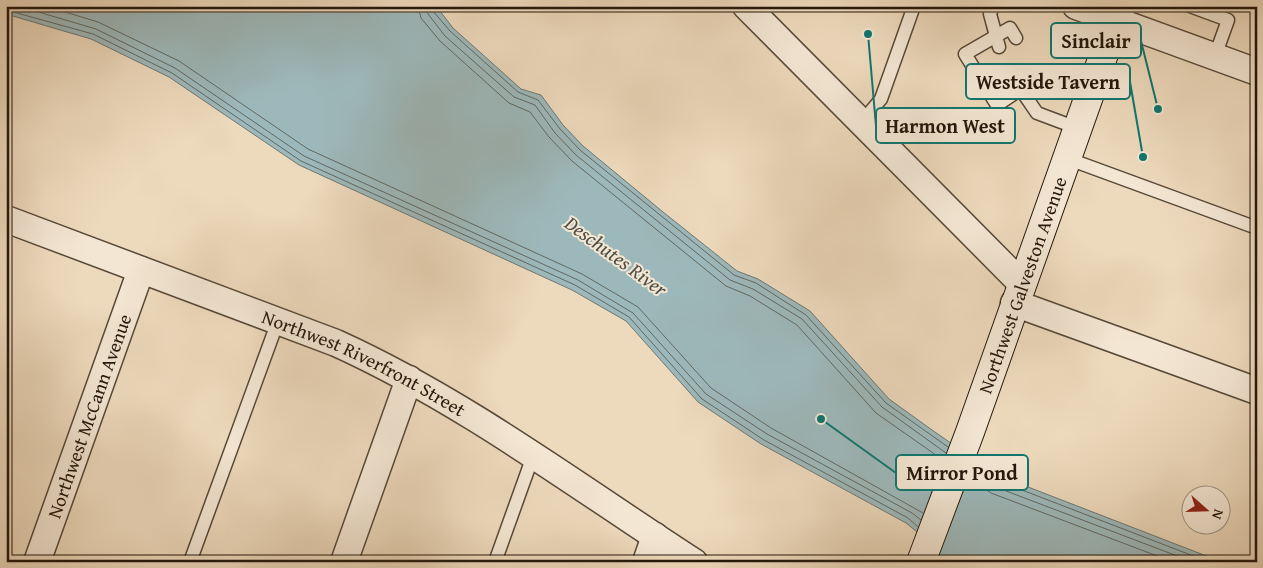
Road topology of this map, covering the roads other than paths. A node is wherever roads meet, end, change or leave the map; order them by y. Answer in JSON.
{"nodes":[{"id":1,"x":746,"y":6,"type":"edge"},
{"id":2,"x":914,"y":6,"type":"edge"},
{"id":3,"x":993,"y":6,"type":"edge"},
{"id":4,"x":1076,"y":6,"type":"edge"},
{"id":5,"x":1190,"y":6,"type":"edge"},
{"id":6,"x":1118,"y":13,"type":"edge"},
{"id":7,"x":1016,"y":38,"type":"dead end"},
{"id":8,"x":997,"y":42,"type":"junction"},
{"id":9,"x":1214,"y":56,"type":"junction"},
{"id":10,"x":1257,"y":72,"type":"edge"},
{"id":11,"x":1036,"y":74,"type":"dead end"},
{"id":12,"x":1019,"y":87,"type":"junction"},
{"id":13,"x":860,"y":124,"type":"junction"},
{"id":14,"x":1077,"y":128,"type":"junction"},
{"id":15,"x":1066,"y":158,"type":"junction"},
{"id":16,"x":6,"y":220,"type":"edge"},
{"id":17,"x":1257,"y":228,"type":"edge"},
{"id":18,"x":141,"y":270,"type":"junction"},
{"id":19,"x":1018,"y":293,"type":"junction"},
{"id":20,"x":278,"y":321,"type":"junction"},
{"id":21,"x":409,"y":379,"type":"junction"},
{"id":22,"x":1257,"y":391,"type":"edge"},
{"id":23,"x":533,"y":456,"type":"junction"},
{"id":24,"x":655,"y":536,"type":"junction"},
{"id":25,"x":37,"y":562,"type":"edge"},
{"id":26,"x":190,"y":562,"type":"edge"},
{"id":27,"x":344,"y":562,"type":"edge"},
{"id":28,"x":495,"y":562,"type":"edge"},
{"id":29,"x":646,"y":562,"type":"edge"},
{"id":30,"x":694,"y":562,"type":"edge"},
{"id":31,"x":920,"y":562,"type":"edge"}],
"edges":[{"from":1,"to":13,"type":"street"},
{"from":2,"to":13,"type":"lane"},
{"from":3,"to":8,"type":"lane"},
{"from":4,"to":6,"type":"street"},
{"from":5,"to":9,"type":"lane"},
{"from":6,"to":9,"type":"street"},
{"from":6,"to":14,"type":"street","name":"Northwest Galveston Avenue"},
{"from":7,"to":8,"type":"lane"},
{"from":8,"to":12,"type":"lane"},
{"from":9,"to":10,"type":"street"},
{"from":11,"to":12,"type":"lane"},
{"from":12,"to":14,"type":"lane"},
{"from":13,"to":19,"type":"street"},
{"from":14,"to":15,"type":"street","name":"Northwest Galveston Avenue"},
{"from":15,"to":17,"type":"lane"},
{"from":15,"to":19,"type":"street","name":"Northwest Galveston Avenue"},
{"from":16,"to":18,"type":"street","name":"Northwest Riverfront Street"},
{"from":18,"to":20,"type":"street","name":"Northwest Riverfront Street"},
{"from":18,"to":25,"type":"street","name":"Northwest McCann Avenue"},
{"from":19,"to":22,"type":"street"},
{"from":19,"to":31,"type":"street","name":"Northwest Galveston Avenue"},
{"from":20,"to":21,"type":"street","name":"Northwest Riverfront Street"},
{"from":20,"to":26,"type":"lane"},
{"from":21,"to":23,"type":"street","name":"Northwest Riverfront Street"},
{"from":21,"to":27,"type":"street"},
{"from":23,"to":24,"type":"street","name":"Northwest Riverfront Street"},
{"from":23,"to":28,"type":"lane"},
{"from":24,"to":29,"type":"street"},
{"from":24,"to":30,"type":"street","name":"Northwest Riverfront Street"}]}
